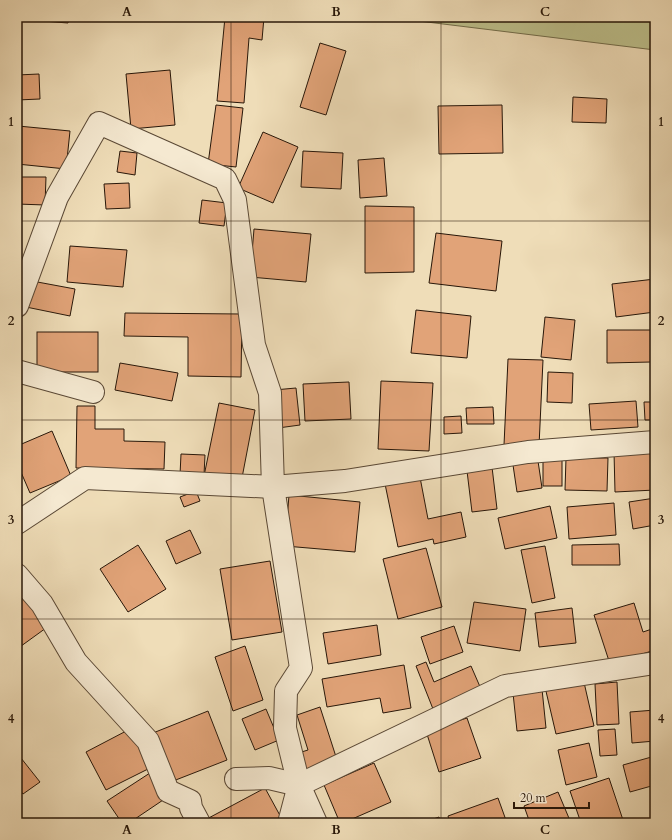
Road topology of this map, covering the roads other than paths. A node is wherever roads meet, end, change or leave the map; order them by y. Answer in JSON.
{"nodes":[{"id":1,"x":17,"y":306,"type":"edge"},
{"id":2,"x":17,"y":371,"type":"edge"},
{"id":3,"x":93,"y":392,"type":"dead end"},
{"id":4,"x":655,"y":442,"type":"edge"},
{"id":5,"x":273,"y":487,"type":"junction"},
{"id":6,"x":17,"y":523,"type":"edge"},
{"id":7,"x":17,"y":575,"type":"edge"},
{"id":8,"x":655,"y":663,"type":"edge"},
{"id":9,"x":236,"y":779,"type":"dead end"},
{"id":10,"x":299,"y":785,"type":"junction"},
{"id":11,"x":199,"y":823,"type":"edge"},
{"id":12,"x":289,"y":823,"type":"edge"},
{"id":13,"x":316,"y":823,"type":"edge"}],
"edges":[{"from":1,"to":5,"type":"street"},
{"from":2,"to":3,"type":"street"},
{"from":4,"to":5,"type":"street"},
{"from":5,"to":6,"type":"street"},
{"from":5,"to":10,"type":"street"},
{"from":7,"to":11,"type":"street"},
{"from":8,"to":10,"type":"street"},
{"from":9,"to":10,"type":"street"},
{"from":10,"to":12,"type":"street"},
{"from":10,"to":13,"type":"street"}]}
